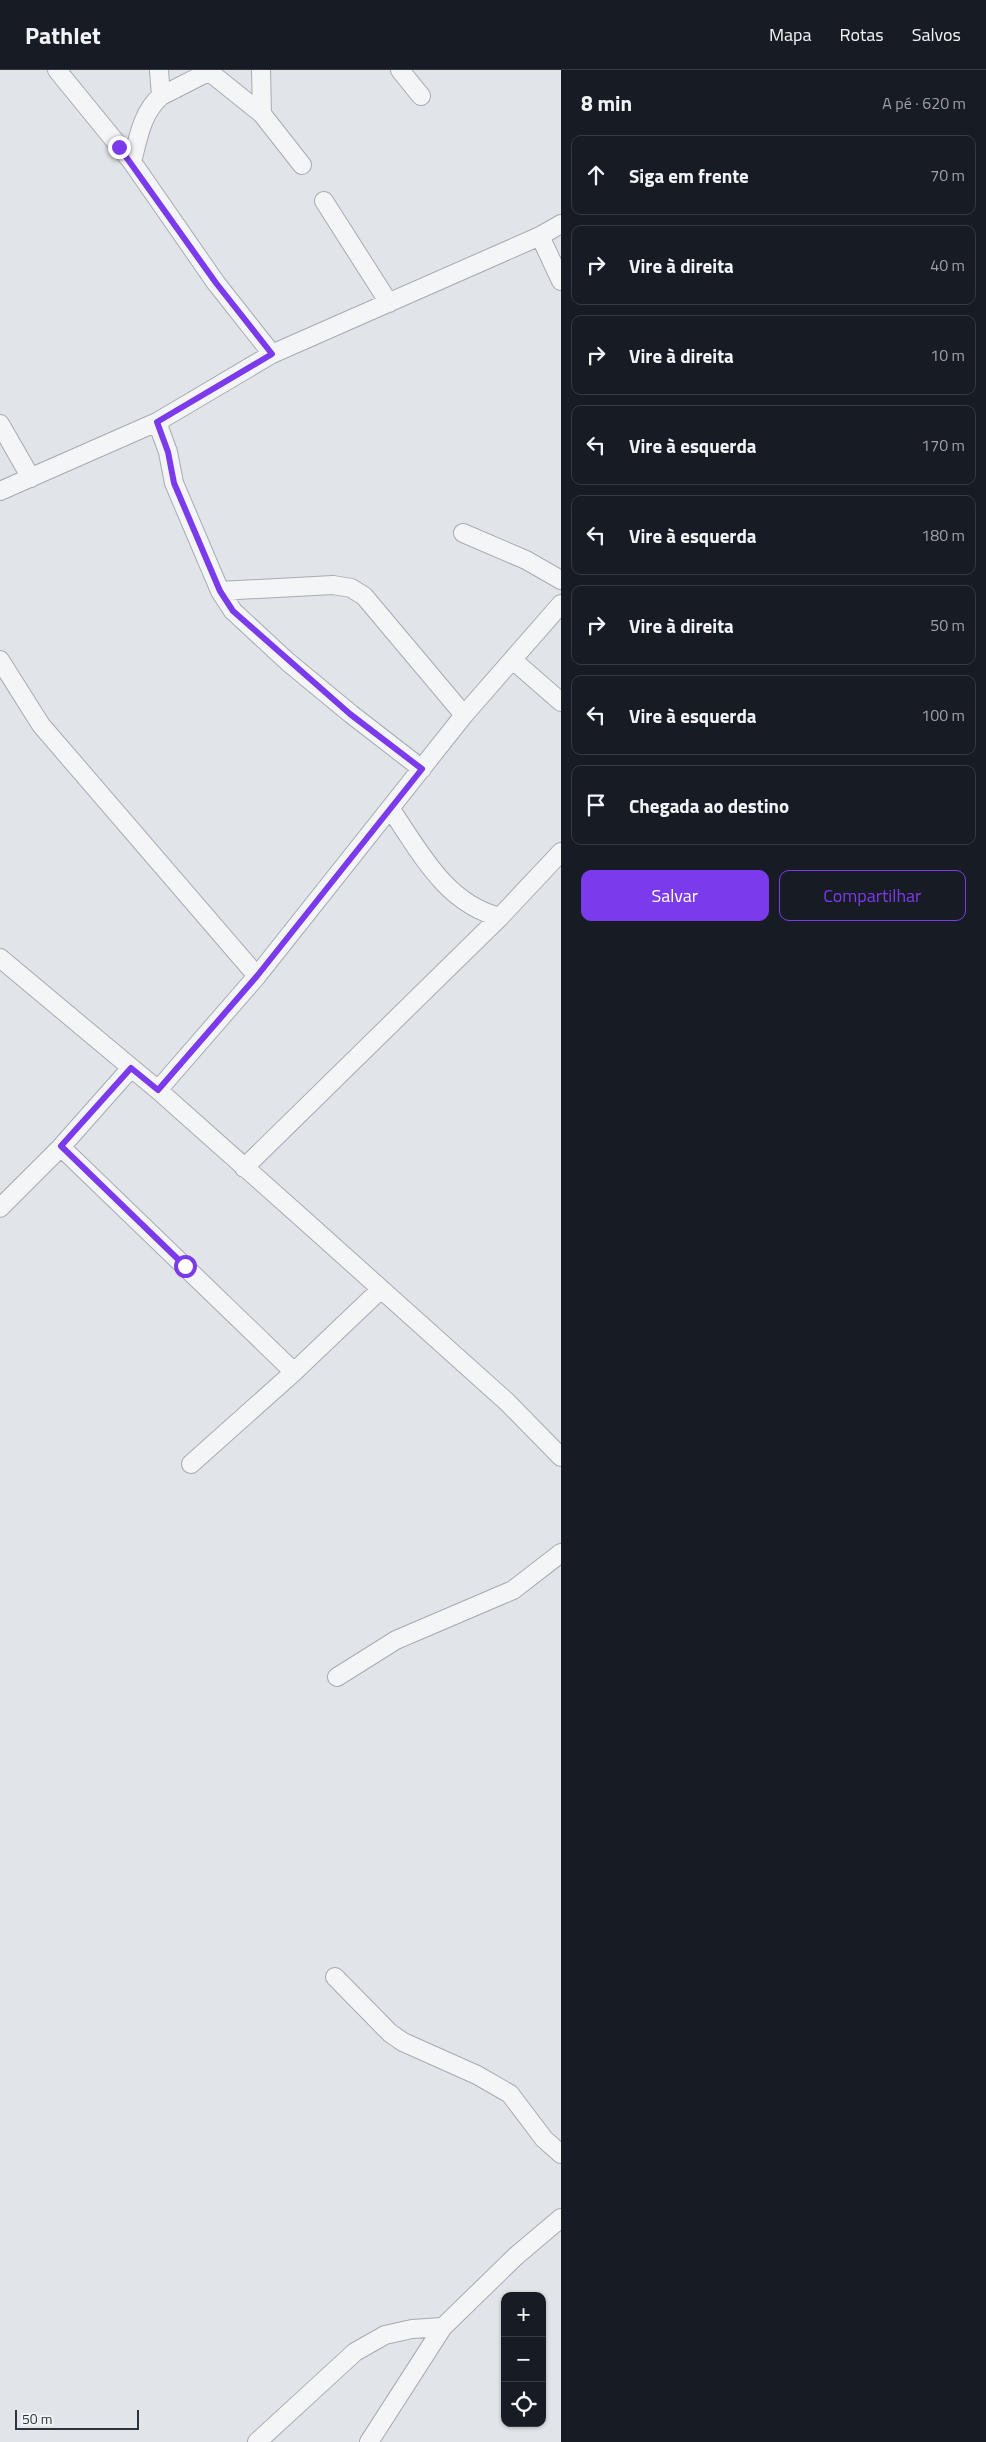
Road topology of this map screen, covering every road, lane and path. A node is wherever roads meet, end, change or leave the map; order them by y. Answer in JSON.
{"nodes":[{"id":1,"x":57,"y":70,"type":"edge"},
{"id":2,"x":159,"y":70,"type":"edge"},
{"id":3,"x":209,"y":70,"type":"edge"},
{"id":4,"x":261,"y":70,"type":"edge"},
{"id":5,"x":400,"y":70,"type":"edge"},
{"id":6,"x":161,"y":96,"type":"junction"},
{"id":7,"x":421,"y":96,"type":"dead end"},
{"id":8,"x":262,"y":114,"type":"junction"},
{"id":9,"x":132,"y":162,"type":"junction"},
{"id":10,"x":302,"y":165,"type":"dead end"},
{"id":11,"x":324,"y":201,"type":"dead end"},
{"id":12,"x":561,"y":224,"type":"edge"},
{"id":13,"x":540,"y":236,"type":"junction"},
{"id":14,"x":561,"y":281,"type":"edge"},
{"id":15,"x":388,"y":303,"type":"junction"},
{"id":16,"x":272,"y":354,"type":"junction"},
{"id":17,"x":157,"y":422,"type":"junction"},
{"id":18,"x":0,"y":424,"type":"edge"},
{"id":19,"x":31,"y":478,"type":"junction"},
{"id":20,"x":0,"y":491,"type":"edge"},
{"id":21,"x":463,"y":532,"type":"dead end"},
{"id":22,"x":561,"y":580,"type":"edge"},
{"id":23,"x":220,"y":591,"type":"junction"},
{"id":24,"x":561,"y":604,"type":"edge"},
{"id":25,"x":0,"y":660,"type":"edge"},
{"id":26,"x":514,"y":661,"type":"junction"},
{"id":27,"x":561,"y":702,"type":"edge"},
{"id":28,"x":464,"y":716,"type":"junction"},
{"id":29,"x":422,"y":769,"type":"junction"},
{"id":30,"x":390,"y":808,"type":"junction"},
{"id":31,"x":561,"y":852,"type":"edge"},
{"id":32,"x":500,"y":917,"type":"junction"},
{"id":33,"x":0,"y":958,"type":"edge"},
{"id":34,"x":257,"y":976,"type":"junction"},
{"id":35,"x":131,"y":1068,"type":"junction"},
{"id":36,"x":158,"y":1090,"type":"junction"},
{"id":37,"x":61,"y":1146,"type":"junction"},
{"id":38,"x":244,"y":1168,"type":"junction"},
{"id":39,"x":0,"y":1208,"type":"edge"},
{"id":40,"x":380,"y":1290,"type":"junction"},
{"id":41,"x":294,"y":1372,"type":"junction"},
{"id":42,"x":561,"y":1457,"type":"edge"},
{"id":43,"x":191,"y":1464,"type":"dead end"},
{"id":44,"x":561,"y":1553,"type":"edge"},
{"id":45,"x":337,"y":1677,"type":"dead end"},
{"id":46,"x":335,"y":1977,"type":"dead end"},
{"id":47,"x":561,"y":2154,"type":"edge"},
{"id":48,"x":561,"y":2218,"type":"edge"},
{"id":49,"x":443,"y":2327,"type":"junction"},
{"id":50,"x":256,"y":2442,"type":"edge"},
{"id":51,"x":370,"y":2442,"type":"edge"}],
"edges":[{"from":1,"to":9,"type":"street"},
{"from":2,"to":6,"type":"street"},
{"from":3,"to":6,"type":"street"},
{"from":3,"to":8,"type":"street"},
{"from":4,"to":8,"type":"street"},
{"from":5,"to":7,"type":"street"},
{"from":6,"to":9,"type":"street"},
{"from":8,"to":10,"type":"street"},
{"from":9,"to":16,"type":"street"},
{"from":11,"to":15,"type":"street"},
{"from":12,"to":13,"type":"street"},
{"from":13,"to":14,"type":"street"},
{"from":13,"to":15,"type":"street"},
{"from":15,"to":16,"type":"street"},
{"from":16,"to":17,"type":"street"},
{"from":17,"to":19,"type":"street"},
{"from":17,"to":23,"type":"street"},
{"from":18,"to":19,"type":"street"},
{"from":19,"to":20,"type":"street"},
{"from":21,"to":22,"type":"street"},
{"from":23,"to":28,"type":"street"},
{"from":23,"to":29,"type":"street"},
{"from":24,"to":26,"type":"street"},
{"from":25,"to":34,"type":"street"},
{"from":26,"to":27,"type":"street"},
{"from":26,"to":28,"type":"street"},
{"from":28,"to":29,"type":"street"},
{"from":29,"to":30,"type":"street"},
{"from":30,"to":32,"type":"street"},
{"from":30,"to":34,"type":"street"},
{"from":31,"to":32,"type":"street"},
{"from":32,"to":38,"type":"street"},
{"from":33,"to":35,"type":"street"},
{"from":34,"to":36,"type":"street"},
{"from":35,"to":36,"type":"street"},
{"from":35,"to":37,"type":"street"},
{"from":36,"to":38,"type":"street"},
{"from":37,"to":39,"type":"street"},
{"from":37,"to":41,"type":"street"},
{"from":38,"to":40,"type":"street"},
{"from":40,"to":41,"type":"street"},
{"from":40,"to":42,"type":"street"},
{"from":41,"to":43,"type":"street"},
{"from":44,"to":45,"type":"street"},
{"from":46,"to":47,"type":"street"},
{"from":48,"to":49,"type":"street"},
{"from":49,"to":50,"type":"street"},
{"from":49,"to":51,"type":"street"}]}
